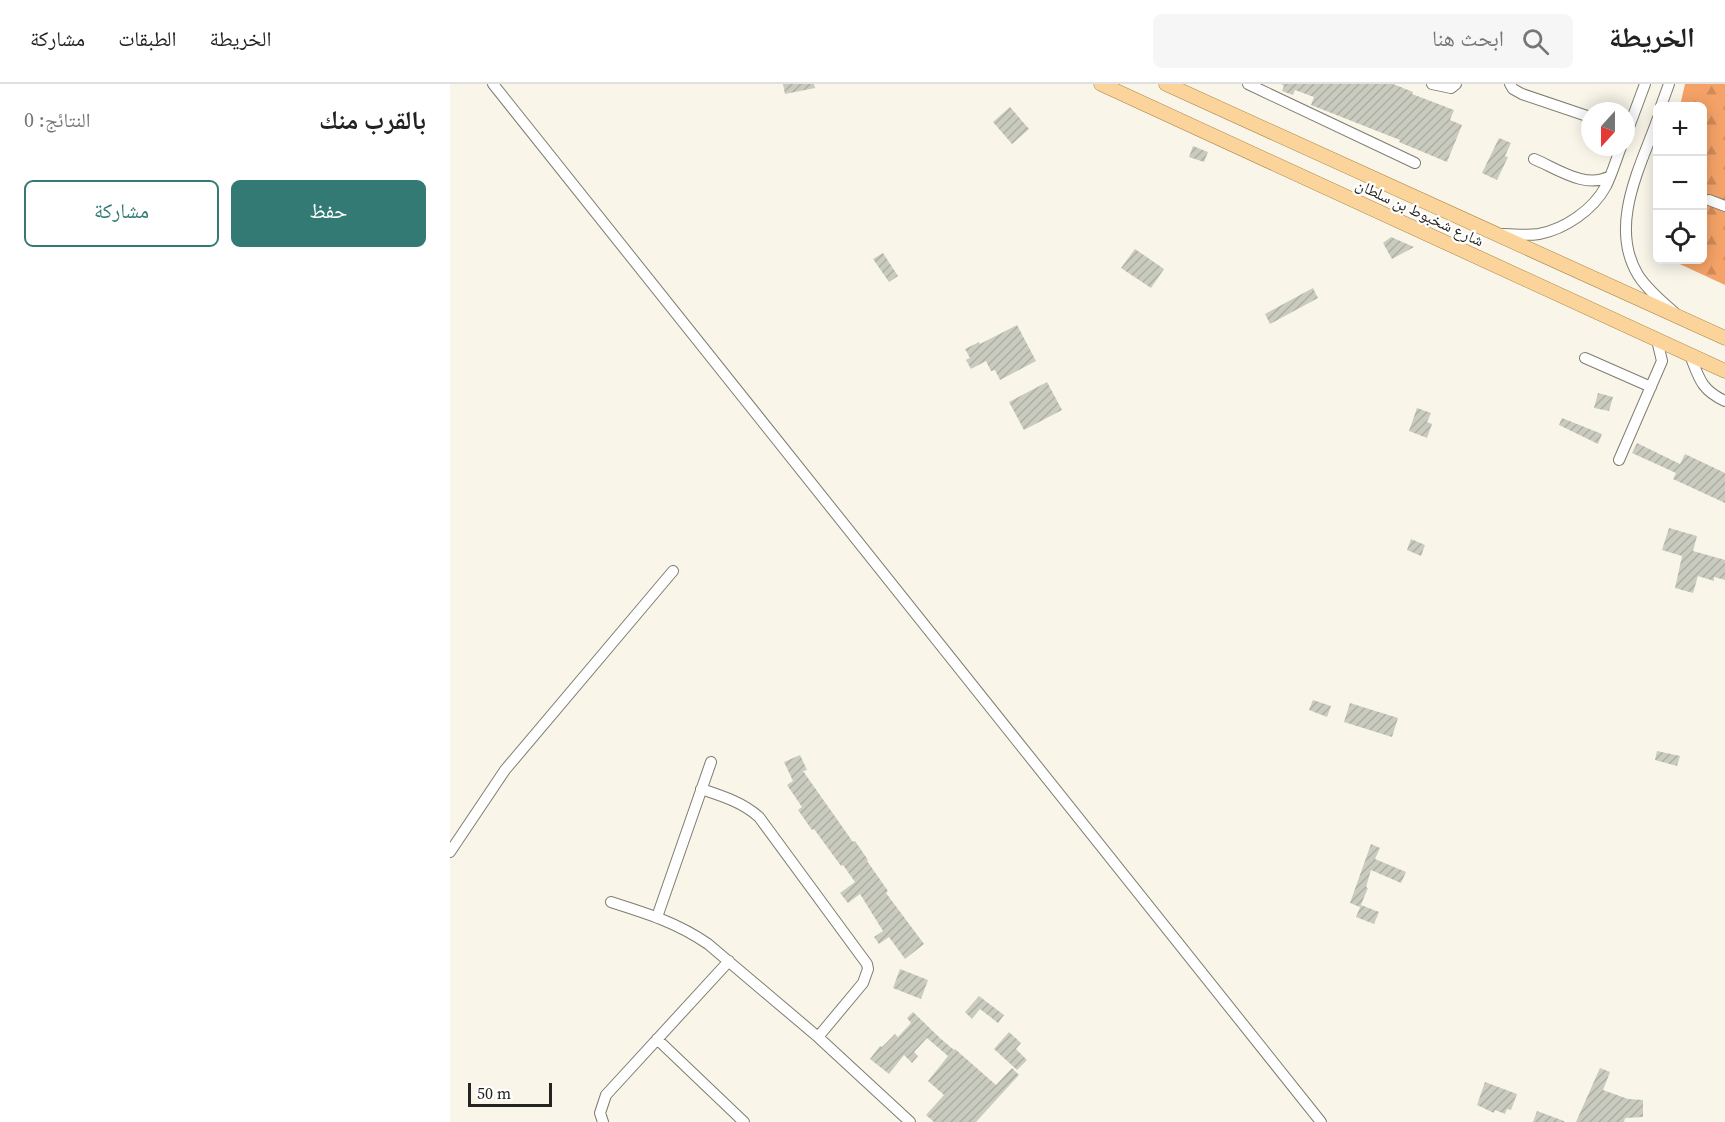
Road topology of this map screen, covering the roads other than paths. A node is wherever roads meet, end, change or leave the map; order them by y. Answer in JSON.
{"nodes":[{"id":1,"x":493,"y":84,"type":"edge"},
{"id":2,"x":1101,"y":84,"type":"edge"},
{"id":3,"x":1166,"y":84,"type":"edge"},
{"id":4,"x":1248,"y":84,"type":"edge"},
{"id":5,"x":1432,"y":84,"type":"edge"},
{"id":6,"x":1456,"y":84,"type":"edge"},
{"id":7,"x":1510,"y":84,"type":"edge"},
{"id":8,"x":1645,"y":84,"type":"edge"},
{"id":9,"x":1669,"y":84,"type":"edge"},
{"id":10,"x":1663,"y":102,"type":"edge"},
{"id":11,"x":1635,"y":110,"type":"edge"},
{"id":12,"x":1581,"y":114,"type":"edge"},
{"id":13,"x":1653,"y":132,"type":"edge"},
{"id":14,"x":1618,"y":156,"type":"edge"},
{"id":15,"x":1534,"y":159,"type":"dead end"},
{"id":16,"x":1415,"y":163,"type":"dead end"},
{"id":17,"x":1610,"y":176,"type":"junction"},
{"id":18,"x":1709,"y":200,"type":"dead end"},
{"id":19,"x":1725,"y":206,"type":"edge"},
{"id":20,"x":1495,"y":233,"type":"junction"},
{"id":21,"x":1681,"y":318,"type":"junction"},
{"id":22,"x":1725,"y":338,"type":"edge"},
{"id":23,"x":1657,"y":340,"type":"junction"},
{"id":24,"x":1686,"y":352,"type":"junction"},
{"id":25,"x":1585,"y":358,"type":"dead end"},
{"id":26,"x":1662,"y":361,"type":"junction"},
{"id":27,"x":1725,"y":370,"type":"edge"},
{"id":28,"x":1651,"y":387,"type":"junction"},
{"id":29,"x":1725,"y":401,"type":"edge"},
{"id":30,"x":1619,"y":460,"type":"dead end"},
{"id":31,"x":673,"y":571,"type":"dead end"},
{"id":32,"x":711,"y":762,"type":"dead end"},
{"id":33,"x":701,"y":789,"type":"junction"},
{"id":34,"x":450,"y":852,"type":"edge"},
{"id":35,"x":611,"y":902,"type":"dead end"},
{"id":36,"x":657,"y":916,"type":"junction"},
{"id":37,"x":729,"y":961,"type":"junction"},
{"id":38,"x":818,"y":1037,"type":"junction"},
{"id":39,"x":657,"y":1040,"type":"junction"},
{"id":40,"x":735,"y":1113,"type":"junction"},
{"id":41,"x":603,"y":1122,"type":"edge"},
{"id":42,"x":726,"y":1122,"type":"edge"},
{"id":43,"x":744,"y":1122,"type":"edge"},
{"id":44,"x":910,"y":1122,"type":"edge"},
{"id":45,"x":1321,"y":1122,"type":"edge"}],
"edges":[{"from":1,"to":45,"type":"street"},
{"from":2,"to":23,"type":"main road","name":"شارع شخبوط بن سلطان"},
{"from":3,"to":20,"type":"main road","name":"شارع شخبوط بن سلطان"},
{"from":4,"to":16,"type":"street"},
{"from":5,"to":6,"type":"street"},
{"from":7,"to":12,"type":"street"},
{"from":8,"to":11,"type":"street"},
{"from":9,"to":10,"type":"street"},
{"from":13,"to":21,"type":"street"},
{"from":14,"to":17,"type":"street"},
{"from":15,"to":17,"type":"street"},
{"from":17,"to":20,"type":"street"},
{"from":18,"to":19,"type":"street"},
{"from":20,"to":21,"type":"main road","name":"شارع شخبوط بن سلطان"},
{"from":21,"to":22,"type":"main road","name":"شارع شخبوط بن سلطان"},
{"from":23,"to":24,"type":"main road","name":"شارع شخبوط بن سلطان"},
{"from":23,"to":26,"type":"street"},
{"from":24,"to":26,"type":"street"},
{"from":24,"to":27,"type":"main road","name":"شارع شخبوط بن سلطان"},
{"from":24,"to":29,"type":"street"},
{"from":25,"to":28,"type":"street"},
{"from":26,"to":28,"type":"street"},
{"from":28,"to":30,"type":"street"},
{"from":31,"to":34,"type":"street"},
{"from":32,"to":33,"type":"street"},
{"from":33,"to":36,"type":"street"},
{"from":33,"to":38,"type":"street"},
{"from":35,"to":36,"type":"street"},
{"from":36,"to":37,"type":"street"},
{"from":37,"to":38,"type":"street"},
{"from":37,"to":39,"type":"street"},
{"from":38,"to":44,"type":"street"},
{"from":39,"to":40,"type":"street"},
{"from":39,"to":41,"type":"street"},
{"from":40,"to":42,"type":"street"},
{"from":40,"to":43,"type":"street"}]}
